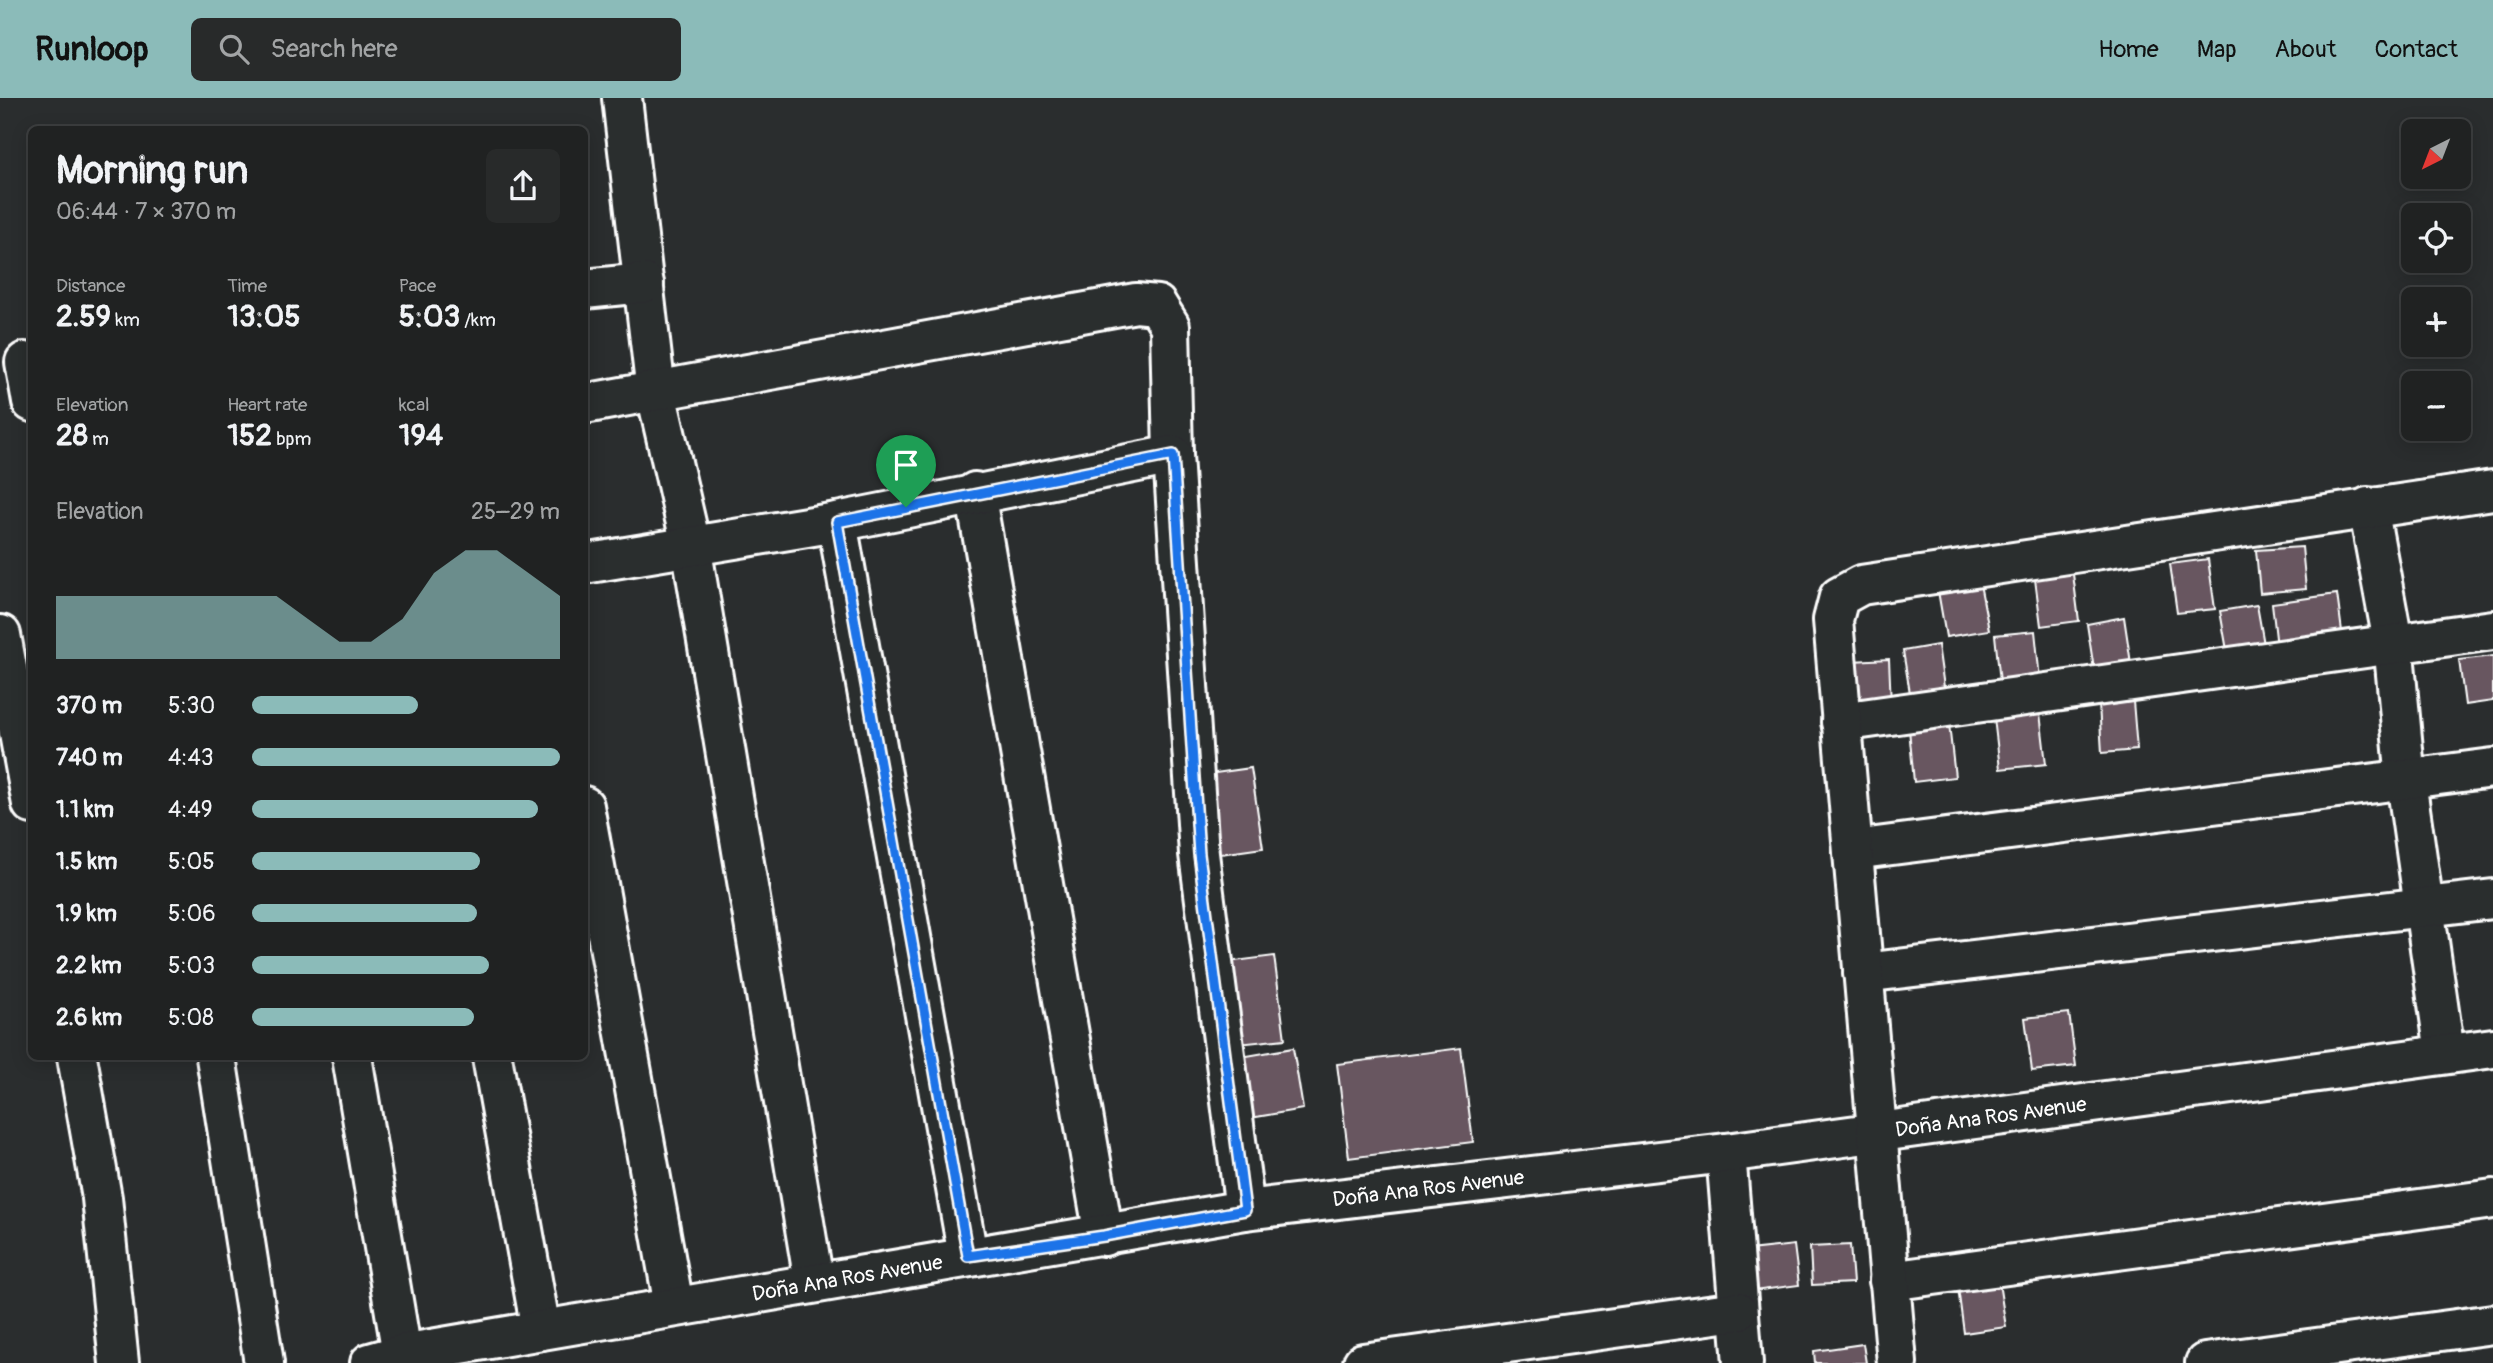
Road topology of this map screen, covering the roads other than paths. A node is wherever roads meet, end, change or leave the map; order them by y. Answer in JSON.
{"nodes":[{"id":1,"x":622,"y":98,"type":"edge"},
{"id":2,"x":644,"y":283,"type":"junction"},
{"id":3,"x":588,"y":289,"type":"edge"},
{"id":4,"x":24,"y":362,"type":"dead end"},
{"id":5,"x":28,"y":382,"type":"edge"},
{"id":6,"x":656,"y":393,"type":"junction"},
{"id":7,"x":588,"y":403,"type":"edge"},
{"id":8,"x":1173,"y":455,"type":"junction"},
{"id":9,"x":2493,"y":490,"type":"edge"},
{"id":10,"x":975,"y":492,"type":"junction"},
{"id":11,"x":2368,"y":507,"type":"junction"},
{"id":12,"x":837,"y":522,"type":"junction"},
{"id":13,"x":691,"y":545,"type":"junction"},
{"id":14,"x":588,"y":563,"type":"edge"},
{"id":15,"x":2493,"y":630,"type":"edge"},
{"id":16,"x":11,"y":634,"type":"edge"},
{"id":17,"x":2393,"y":642,"type":"junction"},
{"id":18,"x":1841,"y":722,"type":"junction"},
{"id":19,"x":2493,"y":768,"type":"edge"},
{"id":20,"x":28,"y":772,"type":"edge"},
{"id":21,"x":2406,"y":781,"type":"junction"},
{"id":22,"x":588,"y":828,"type":"edge"},
{"id":23,"x":1853,"y":850,"type":"junction"},
{"id":24,"x":2493,"y":899,"type":"edge"},
{"id":25,"x":2423,"y":908,"type":"junction"},
{"id":26,"x":1863,"y":972,"type":"junction"},
{"id":27,"x":2493,"y":1048,"type":"edge"},
{"id":28,"x":2445,"y":1054,"type":"junction"},
{"id":29,"x":78,"y":1060,"type":"edge"},
{"id":30,"x":216,"y":1060,"type":"edge"},
{"id":31,"x":352,"y":1060,"type":"edge"},
{"id":32,"x":493,"y":1060,"type":"edge"},
{"id":33,"x":1876,"y":1130,"type":"junction"},
{"id":34,"x":1726,"y":1153,"type":"junction"},
{"id":35,"x":2493,"y":1199,"type":"edge"},
{"id":36,"x":1245,"y":1210,"type":"junction"},
{"id":37,"x":1104,"y":1236,"type":"junction"},
{"id":38,"x":968,"y":1256,"type":"junction"},
{"id":39,"x":1889,"y":1281,"type":"junction"},
{"id":40,"x":814,"y":1282,"type":"junction"},
{"id":41,"x":674,"y":1306,"type":"junction"},
{"id":42,"x":1737,"y":1311,"type":"junction"},
{"id":43,"x":2493,"y":1324,"type":"edge"},
{"id":44,"x":541,"y":1330,"type":"junction"},
{"id":45,"x":383,"y":1360,"type":"edge"},
{"id":46,"x":119,"y":1363,"type":"edge"},
{"id":47,"x":264,"y":1363,"type":"edge"},
{"id":48,"x":1363,"y":1363,"type":"edge"},
{"id":49,"x":1743,"y":1363,"type":"edge"},
{"id":50,"x":1897,"y":1363,"type":"edge"},
{"id":51,"x":2206,"y":1363,"type":"edge"}],
"edges":[{"from":1,"to":2,"type":"street"},
{"from":2,"to":3,"type":"street"},
{"from":2,"to":6,"type":"street"},
{"from":4,"to":5,"type":"street"},
{"from":6,"to":7,"type":"street"},
{"from":6,"to":8,"type":"street"},
{"from":6,"to":13,"type":"street"},
{"from":8,"to":10,"type":"street"},
{"from":8,"to":36,"type":"street"},
{"from":9,"to":11,"type":"street"},
{"from":10,"to":12,"type":"street"},
{"from":10,"to":37,"type":"street"},
{"from":11,"to":17,"type":"street"},
{"from":11,"to":18,"type":"street"},
{"from":12,"to":13,"type":"street"},
{"from":12,"to":38,"type":"street"},
{"from":13,"to":14,"type":"street"},
{"from":13,"to":40,"type":"street"},
{"from":15,"to":17,"type":"street"},
{"from":16,"to":20,"type":"street"},
{"from":17,"to":18,"type":"street"},
{"from":17,"to":21,"type":"street"},
{"from":18,"to":23,"type":"street"},
{"from":19,"to":21,"type":"street"},
{"from":21,"to":23,"type":"street"},
{"from":21,"to":25,"type":"street"},
{"from":22,"to":41,"type":"street"},
{"from":23,"to":26,"type":"street"},
{"from":24,"to":25,"type":"street"},
{"from":25,"to":26,"type":"street"},
{"from":25,"to":28,"type":"street"},
{"from":26,"to":33,"type":"street"},
{"from":27,"to":28,"type":"street","name":"Doña Ana Ros Avenue"},
{"from":28,"to":33,"type":"street","name":"Doña Ana Ros Avenue"},
{"from":29,"to":46,"type":"street"},
{"from":30,"to":47,"type":"street"},
{"from":31,"to":45,"type":"street"},
{"from":32,"to":44,"type":"street"},
{"from":33,"to":34,"type":"street","name":"Doña Ana Ros Avenue"},
{"from":33,"to":39,"type":"street"},
{"from":34,"to":36,"type":"street","name":"Doña Ana Ros Avenue"},
{"from":34,"to":42,"type":"street"},
{"from":35,"to":39,"type":"street"},
{"from":36,"to":37,"type":"street","name":"Doña Ana Ros Avenue"},
{"from":37,"to":38,"type":"street","name":"Doña Ana Ros Avenue"},
{"from":38,"to":40,"type":"street","name":"Doña Ana Ros Avenue"},
{"from":39,"to":50,"type":"street"},
{"from":40,"to":41,"type":"street","name":"Doña Ana Ros Avenue"},
{"from":41,"to":44,"type":"street","name":"Doña Ana Ros Avenue"},
{"from":42,"to":48,"type":"street"},
{"from":42,"to":49,"type":"street"},
{"from":43,"to":51,"type":"street"},
{"from":44,"to":45,"type":"street","name":"Doña Ana Ros Avenue"}]}
